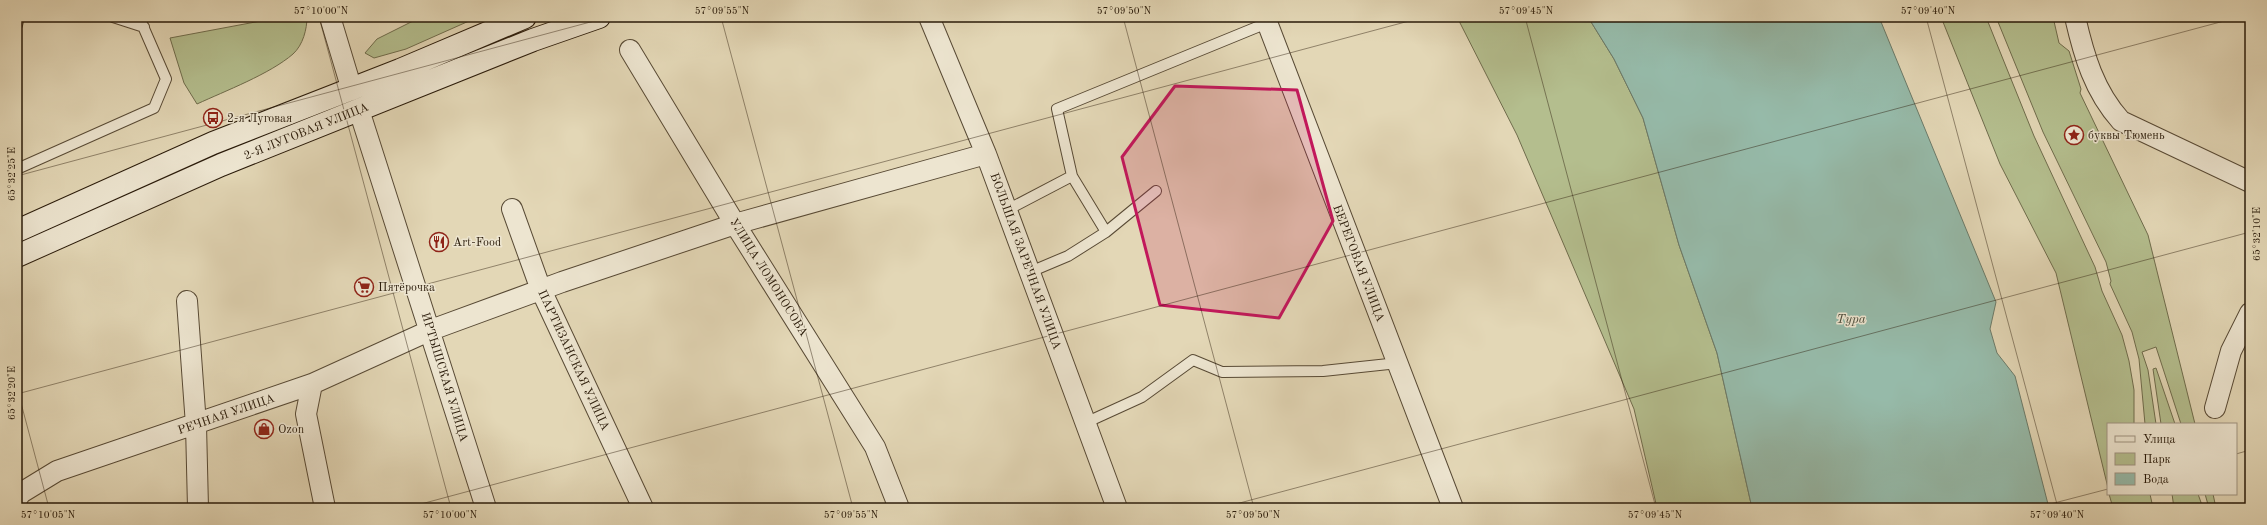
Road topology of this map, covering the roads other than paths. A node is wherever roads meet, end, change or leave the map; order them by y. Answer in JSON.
{"nodes":[{"id":1,"x":19,"y":17,"type":"edge"},
{"id":2,"x":113,"y":17,"type":"edge"},
{"id":3,"x":139,"y":17,"type":"edge"},
{"id":4,"x":330,"y":17,"type":"edge"},
{"id":5,"x":525,"y":17,"type":"edge"},
{"id":6,"x":599,"y":17,"type":"edge"},
{"id":7,"x":929,"y":17,"type":"edge"},
{"id":8,"x":2075,"y":17,"type":"edge"},
{"id":9,"x":1266,"y":20,"type":"edge"},
{"id":10,"x":17,"y":25,"type":"edge"},
{"id":11,"x":144,"y":27,"type":"junction"},
{"id":12,"x":630,"y":50,"type":"dead end"},
{"id":13,"x":352,"y":90,"type":"junction"},
{"id":14,"x":359,"y":110,"type":"junction"},
{"id":15,"x":986,"y":154,"type":"junction"},
{"id":16,"x":17,"y":169,"type":"edge"},
{"id":17,"x":1072,"y":176,"type":"junction"},
{"id":18,"x":2250,"y":182,"type":"edge"},
{"id":19,"x":1156,"y":191,"type":"dead end"},
{"id":20,"x":512,"y":209,"type":"dead end"},
{"id":21,"x":1007,"y":210,"type":"junction"},
{"id":22,"x":735,"y":224,"type":"junction"},
{"id":23,"x":17,"y":231,"type":"edge"},
{"id":24,"x":1106,"y":232,"type":"junction"},
{"id":25,"x":17,"y":256,"type":"edge"},
{"id":26,"x":1030,"y":272,"type":"junction"},
{"id":27,"x":541,"y":290,"type":"junction"},
{"id":28,"x":187,"y":301,"type":"dead end"},
{"id":29,"x":2250,"y":313,"type":"edge"},
{"id":30,"x":431,"y":330,"type":"junction"},
{"id":31,"x":1398,"y":363,"type":"junction"},
{"id":32,"x":312,"y":384,"type":"junction"},
{"id":33,"x":2214,"y":408,"type":"dead end"},
{"id":34,"x":1085,"y":424,"type":"junction"},
{"id":35,"x":196,"y":425,"type":"junction"},
{"id":36,"x":19,"y":496,"type":"edge"},
{"id":37,"x":198,"y":508,"type":"edge"},
{"id":38,"x":325,"y":508,"type":"edge"},
{"id":39,"x":486,"y":508,"type":"edge"},
{"id":40,"x":643,"y":508,"type":"edge"},
{"id":41,"x":899,"y":508,"type":"edge"},
{"id":42,"x":1116,"y":508,"type":"edge"},
{"id":43,"x":1453,"y":508,"type":"edge"}],
"edges":[{"from":1,"to":10,"type":"lane"},
{"from":2,"to":11,"type":"lane"},
{"from":3,"to":11,"type":"lane"},
{"from":4,"to":13,"type":"street"},
{"from":5,"to":13,"type":"main road","name":"2-Я ЛУГОВАЯ УЛИЦА"},
{"from":6,"to":14,"type":"main road","name":"2-Я ЛУГОВАЯ УЛИЦА"},
{"from":7,"to":15,"type":"street","name":"БОЛЬШАЯ ЗАРЕЧНАЯ УЛИЦА"},
{"from":8,"to":18,"type":"street"},
{"from":9,"to":17,"type":"lane"},
{"from":9,"to":31,"type":"street","name":"БЕРЕГОВАЯ УЛИЦА"},
{"from":11,"to":16,"type":"lane"},
{"from":12,"to":22,"type":"street","name":"УЛИЦА ЛОМОНОСОВА"},
{"from":13,"to":14,"type":"main road"},
{"from":13,"to":23,"type":"main road","name":"2-Я ЛУГОВАЯ УЛИЦА"},
{"from":14,"to":25,"type":"main road","name":"2-Я ЛУГОВАЯ УЛИЦА"},
{"from":14,"to":30,"type":"street","name":"ИРТЫШСКАЯ УЛИЦА"},
{"from":15,"to":21,"type":"street","name":"БОЛЬШАЯ ЗАРЕЧНАЯ УЛИЦА"},
{"from":15,"to":22,"type":"street","name":"РЕЧНАЯ УЛИЦА"},
{"from":17,"to":21,"type":"lane"},
{"from":17,"to":24,"type":"lane"},
{"from":19,"to":24,"type":"lane"},
{"from":20,"to":27,"type":"street","name":"ПАРТИЗАНСКАЯ УЛИЦА"},
{"from":21,"to":26,"type":"street","name":"БОЛЬШАЯ ЗАРЕЧНАЯ УЛИЦА"},
{"from":22,"to":27,"type":"street","name":"РЕЧНАЯ УЛИЦА"},
{"from":22,"to":41,"type":"street","name":"УЛИЦА ЛОМОНОСОВА"},
{"from":24,"to":26,"type":"lane"},
{"from":26,"to":34,"type":"street","name":"БОЛЬШАЯ ЗАРЕЧНАЯ УЛИЦА"},
{"from":27,"to":30,"type":"street","name":"РЕЧНАЯ УЛИЦА"},
{"from":27,"to":40,"type":"street","name":"ПАРТИЗАНСКАЯ УЛИЦА"},
{"from":28,"to":35,"type":"street"},
{"from":29,"to":33,"type":"street"},
{"from":30,"to":32,"type":"street","name":"РЕЧНАЯ УЛИЦА"},
{"from":30,"to":39,"type":"street","name":"ИРТЫШСКАЯ УЛИЦА"},
{"from":31,"to":34,"type":"lane"},
{"from":31,"to":43,"type":"street","name":"БЕРЕГОВАЯ УЛИЦА"},
{"from":32,"to":35,"type":"street","name":"РЕЧНАЯ УЛИЦА"},
{"from":32,"to":38,"type":"street"},
{"from":34,"to":42,"type":"street","name":"БОЛЬШАЯ ЗАРЕЧНАЯ УЛИЦА"},
{"from":35,"to":36,"type":"street","name":"РЕЧНАЯ УЛИЦА"},
{"from":35,"to":37,"type":"street"}]}
